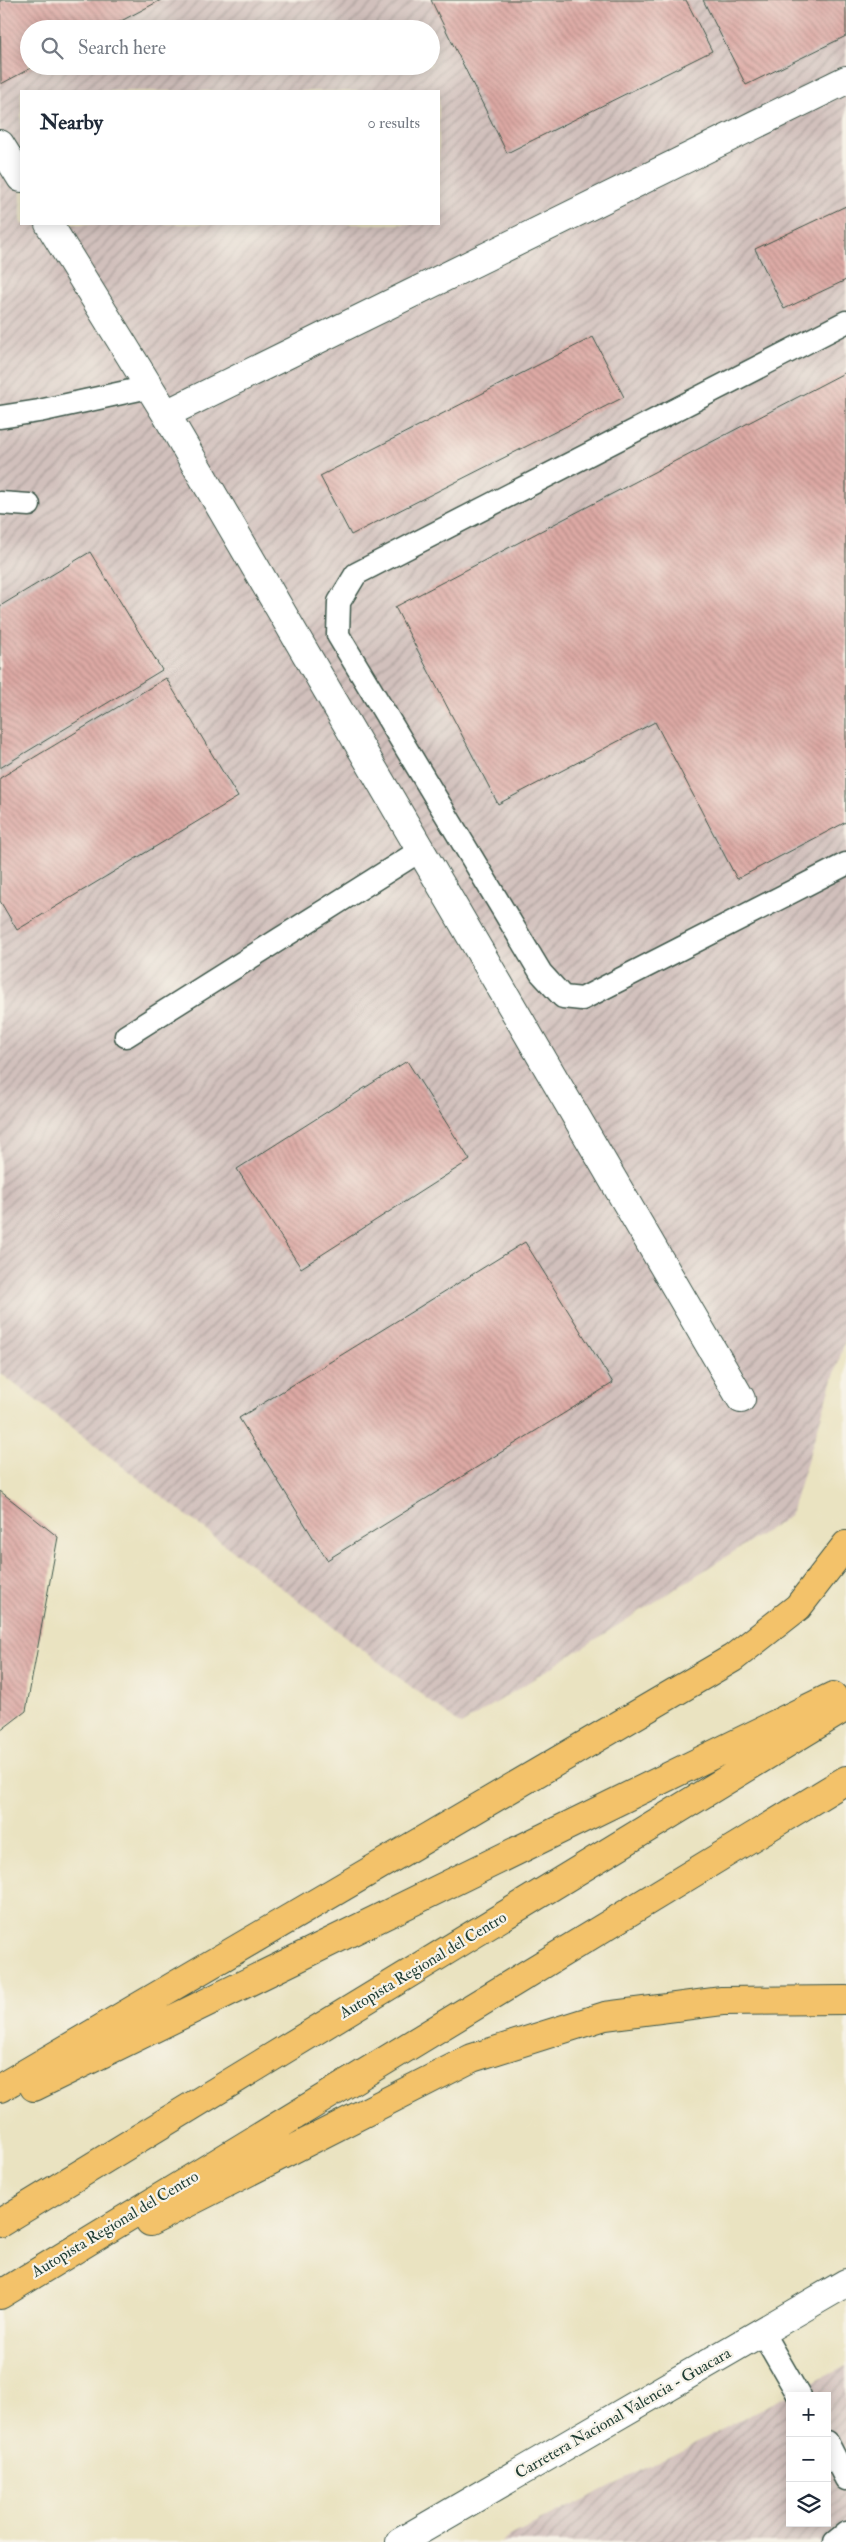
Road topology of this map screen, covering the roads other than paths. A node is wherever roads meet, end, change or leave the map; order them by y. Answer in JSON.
{"nodes":[{"id":1,"x":846,"y":80,"type":"edge"},
{"id":2,"x":0,"y":144,"type":"edge"},
{"id":3,"x":20,"y":176,"type":"edge"},
{"id":4,"x":50,"y":225,"type":"edge"},
{"id":5,"x":846,"y":322,"type":"edge"},
{"id":6,"x":149,"y":387,"type":"junction"},
{"id":7,"x":166,"y":414,"type":"junction"},
{"id":8,"x":0,"y":417,"type":"edge"},
{"id":9,"x":0,"y":503,"type":"edge"},
{"id":10,"x":29,"y":505,"type":"dead end"},
{"id":11,"x":421,"y":850,"type":"junction"},
{"id":12,"x":846,"y":864,"type":"edge"},
{"id":13,"x":126,"y":1036,"type":"dead end"},
{"id":14,"x":741,"y":1399,"type":"dead end"},
{"id":15,"x":846,"y":1545,"type":"edge"},
{"id":16,"x":846,"y":1690,"type":"edge"},
{"id":17,"x":846,"y":1707,"type":"edge"},
{"id":18,"x":846,"y":1780,"type":"edge"},
{"id":19,"x":846,"y":2000,"type":"edge"},
{"id":20,"x":0,"y":2088,"type":"edge"},
{"id":21,"x":0,"y":2104,"type":"edge"},
{"id":22,"x":0,"y":2223,"type":"edge"},
{"id":23,"x":846,"y":2283,"type":"edge"},
{"id":24,"x":0,"y":2295,"type":"edge"},
{"id":25,"x":0,"y":2299,"type":"edge"},
{"id":26,"x":762,"y":2332,"type":"junction"},
{"id":27,"x":798,"y":2392,"type":"edge"},
{"id":28,"x":831,"y":2450,"type":"edge"},
{"id":29,"x":846,"y":2479,"type":"edge"},
{"id":30,"x":846,"y":2533,"type":"edge"},
{"id":31,"x":400,"y":2542,"type":"edge"},
{"id":32,"x":834,"y":2542,"type":"edge"}],
"edges":[{"from":1,"to":7,"type":"street"},
{"from":2,"to":3,"type":"street"},
{"from":4,"to":6,"type":"street"},
{"from":5,"to":12,"type":"lane"},
{"from":6,"to":7,"type":"street"},
{"from":6,"to":8,"type":"lane"},
{"from":7,"to":11,"type":"street"},
{"from":9,"to":10,"type":"lane"},
{"from":11,"to":13,"type":"lane"},
{"from":11,"to":14,"type":"street"},
{"from":15,"to":20,"type":"highway"},
{"from":16,"to":21,"type":"highway"},
{"from":17,"to":22,"type":"highway","name":"Autopista Regional del Centro"},
{"from":18,"to":24,"type":"highway","name":"Autopista Regional del Centro"},
{"from":19,"to":25,"type":"highway"},
{"from":23,"to":26,"type":"street","name":"Carretera Nacional Valencia - Guacara"},
{"from":26,"to":27,"type":"lane"},
{"from":26,"to":31,"type":"street","name":"Carretera Nacional Valencia - Guacara"},
{"from":28,"to":29,"type":"lane"},
{"from":30,"to":32,"type":"lane"}]}
